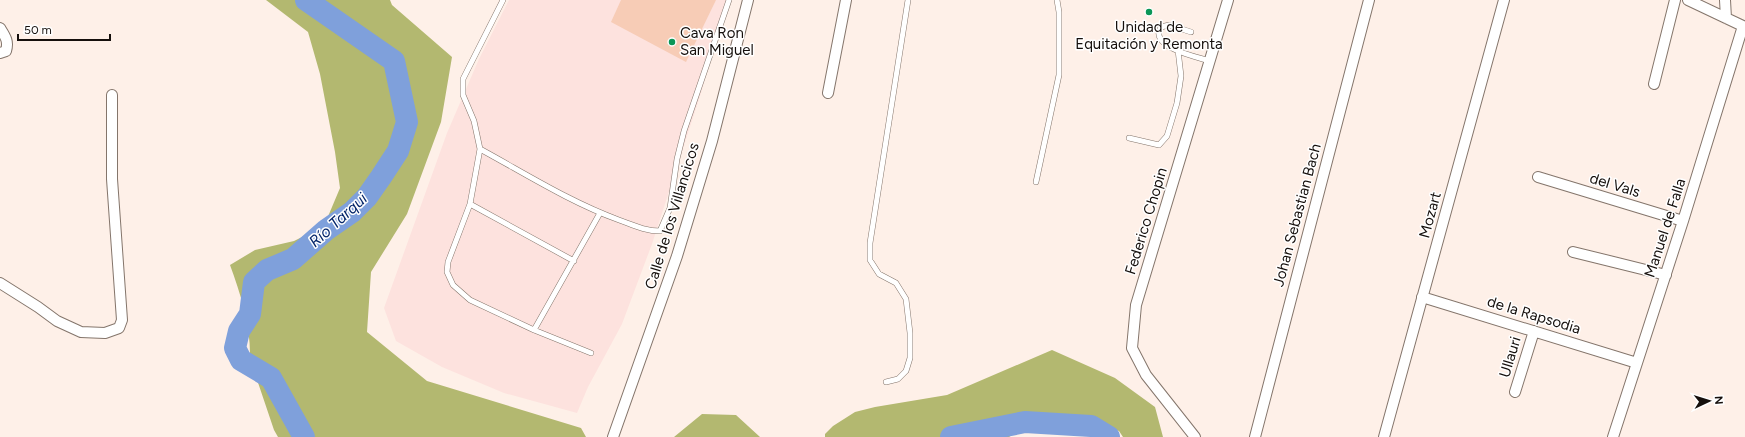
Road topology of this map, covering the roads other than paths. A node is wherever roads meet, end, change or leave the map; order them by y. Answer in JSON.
{"nodes":[{"id":1,"x":503,"y":0,"type":"edge"},
{"id":2,"x":729,"y":0,"type":"edge"},
{"id":3,"x":748,"y":0,"type":"edge"},
{"id":4,"x":846,"y":0,"type":"edge"},
{"id":5,"x":908,"y":0,"type":"edge"},
{"id":6,"x":1057,"y":0,"type":"edge"},
{"id":7,"x":1228,"y":0,"type":"edge"},
{"id":8,"x":1369,"y":0,"type":"edge"},
{"id":9,"x":1504,"y":0,"type":"edge"},
{"id":10,"x":1675,"y":0,"type":"edge"},
{"id":11,"x":1688,"y":0,"type":"edge"},
{"id":12,"x":1725,"y":0,"type":"edge"},
{"id":13,"x":1726,"y":18,"type":"junction"},
{"id":14,"x":1744,"y":27,"type":"edge"},
{"id":15,"x":0,"y":28,"type":"edge"},
{"id":16,"x":1191,"y":32,"type":"dead end"},
{"id":17,"x":1178,"y":50,"type":"junction"},
{"id":18,"x":0,"y":53,"type":"edge"},
{"id":19,"x":1210,"y":61,"type":"junction"},
{"id":20,"x":1654,"y":84,"type":"dead end"},
{"id":21,"x":828,"y":93,"type":"dead end"},
{"id":22,"x":112,"y":95,"type":"dead end"},
{"id":23,"x":1128,"y":138,"type":"dead end"},
{"id":24,"x":480,"y":149,"type":"junction"},
{"id":25,"x":1538,"y":177,"type":"dead end"},
{"id":26,"x":1036,"y":182,"type":"dead end"},
{"id":27,"x":470,"y":204,"type":"junction"},
{"id":28,"x":600,"y":213,"type":"junction"},
{"id":29,"x":1683,"y":221,"type":"junction"},
{"id":30,"x":1573,"y":252,"type":"dead end"},
{"id":31,"x":574,"y":262,"type":"junction"},
{"id":32,"x":1666,"y":275,"type":"junction"},
{"id":33,"x":0,"y":283,"type":"edge"},
{"id":34,"x":1422,"y":297,"type":"junction"},
{"id":35,"x":534,"y":330,"type":"junction"},
{"id":36,"x":1534,"y":331,"type":"junction"},
{"id":37,"x":591,"y":353,"type":"dead end"},
{"id":38,"x":1637,"y":363,"type":"junction"},
{"id":39,"x":886,"y":382,"type":"dead end"},
{"id":40,"x":1515,"y":392,"type":"dead end"},
{"id":41,"x":613,"y":437,"type":"edge"},
{"id":42,"x":1195,"y":437,"type":"edge"},
{"id":43,"x":1255,"y":437,"type":"edge"},
{"id":44,"x":1384,"y":437,"type":"edge"},
{"id":45,"x":1613,"y":437,"type":"edge"}],
"edges":[{"from":1,"to":24,"type":"lane"},
{"from":2,"to":28,"type":"lane"},
{"from":3,"to":41,"type":"street","name":"Calle de los Villancicos"},
{"from":4,"to":21,"type":"street"},
{"from":5,"to":39,"type":"lane"},
{"from":6,"to":26,"type":"lane"},
{"from":7,"to":19,"type":"street","name":"Federico Chopin"},
{"from":8,"to":43,"type":"street","name":"Johan Sebastian Bach"},
{"from":9,"to":34,"type":"street","name":"Mozart"},
{"from":10,"to":20,"type":"street"},
{"from":11,"to":13,"type":"street"},
{"from":12,"to":13,"type":"street"},
{"from":13,"to":14,"type":"street"},
{"from":14,"to":29,"type":"street","name":"Manuel de Falla"},
{"from":15,"to":18,"type":"street"},
{"from":16,"to":17,"type":"lane"},
{"from":17,"to":19,"type":"lane"},
{"from":17,"to":23,"type":"lane"},
{"from":19,"to":42,"type":"street","name":"Federico Chopin"},
{"from":22,"to":33,"type":"street"},
{"from":24,"to":27,"type":"lane"},
{"from":24,"to":28,"type":"lane"},
{"from":25,"to":29,"type":"street","name":"del Vals"},
{"from":27,"to":31,"type":"lane"},
{"from":27,"to":35,"type":"lane"},
{"from":28,"to":31,"type":"lane"},
{"from":29,"to":32,"type":"street","name":"Manuel de Falla"},
{"from":30,"to":32,"type":"street"},
{"from":31,"to":35,"type":"lane"},
{"from":32,"to":38,"type":"street","name":"Manuel de Falla"},
{"from":34,"to":36,"type":"street","name":"de la Rapsodia"},
{"from":34,"to":44,"type":"street","name":"Mozart"},
{"from":35,"to":37,"type":"lane"},
{"from":36,"to":38,"type":"street","name":"de la Rapsodia"},
{"from":36,"to":40,"type":"street","name":"Ullauri"},
{"from":38,"to":45,"type":"street","name":"Manuel de Falla"}]}
